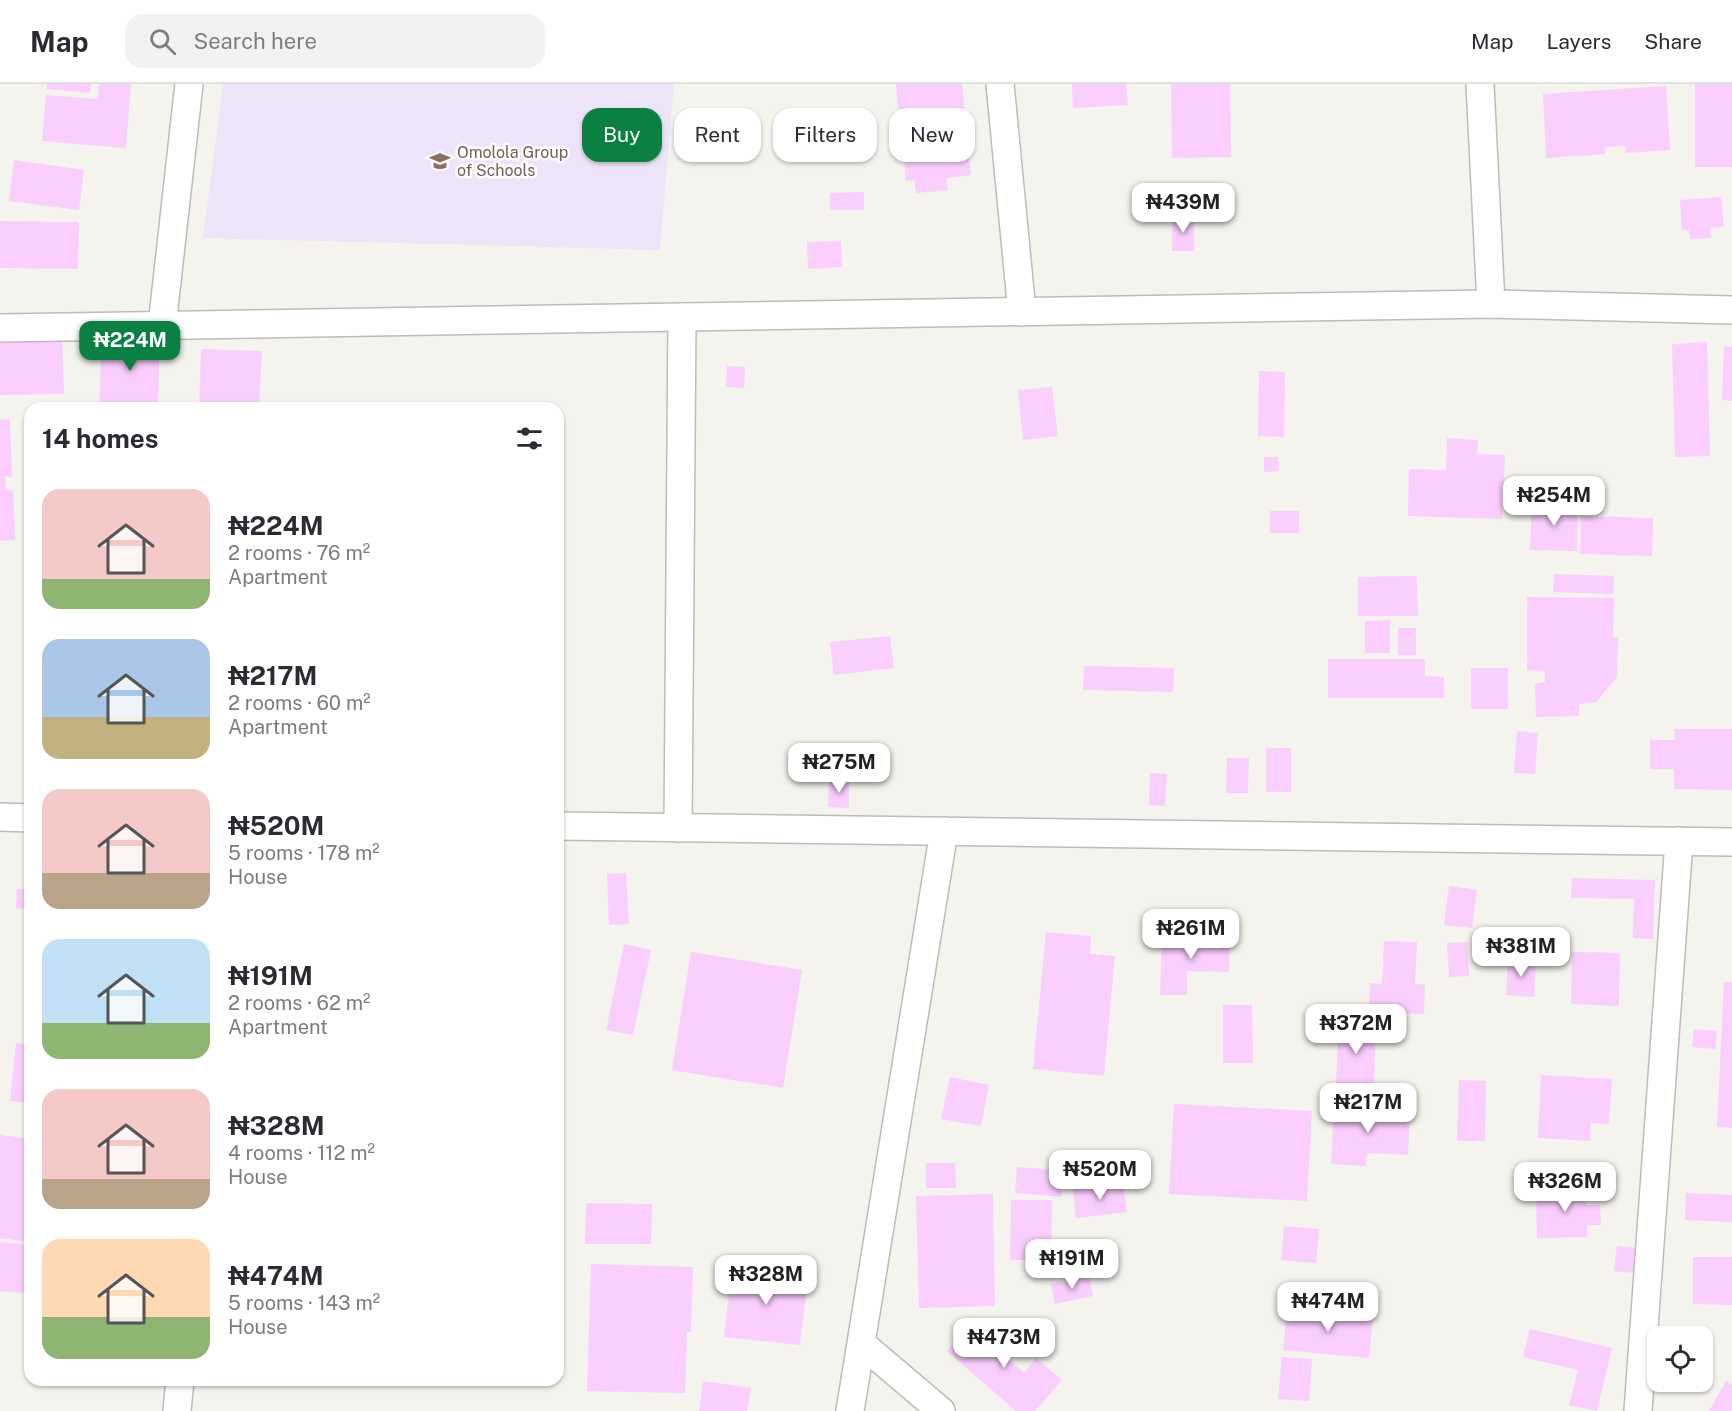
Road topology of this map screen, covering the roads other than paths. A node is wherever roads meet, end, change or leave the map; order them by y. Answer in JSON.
{"nodes":[{"id":1,"x":189,"y":84,"type":"edge"},
{"id":2,"x":1000,"y":84,"type":"edge"},
{"id":3,"x":1480,"y":84,"type":"edge"},
{"id":4,"x":1491,"y":304,"type":"junction"},
{"id":5,"x":1732,"y":310,"type":"edge"},
{"id":6,"x":1022,"y":312,"type":"junction"},
{"id":7,"x":682,"y":317,"type":"junction"},
{"id":8,"x":162,"y":326,"type":"junction"},
{"id":9,"x":0,"y":328,"type":"edge"},
{"id":10,"x":0,"y":817,"type":"edge"},
{"id":11,"x":24,"y":818,"type":"edge"},
{"id":12,"x":564,"y":826,"type":"edge"},
{"id":13,"x":678,"y":828,"type":"junction"},
{"id":14,"x":944,"y":831,"type":"junction"},
{"id":15,"x":1679,"y":841,"type":"junction"},
{"id":16,"x":1732,"y":842,"type":"edge"},
{"id":17,"x":862,"y":1344,"type":"junction"},
{"id":18,"x":179,"y":1386,"type":"edge"},
{"id":19,"x":177,"y":1411,"type":"edge"},
{"id":20,"x":850,"y":1411,"type":"edge"},
{"id":21,"x":941,"y":1411,"type":"edge"},
{"id":22,"x":1638,"y":1411,"type":"edge"}],
"edges":[{"from":1,"to":8,"type":"street"},
{"from":2,"to":6,"type":"street"},
{"from":3,"to":4,"type":"street"},
{"from":4,"to":5,"type":"street"},
{"from":4,"to":6,"type":"street"},
{"from":6,"to":7,"type":"street"},
{"from":7,"to":8,"type":"street"},
{"from":7,"to":13,"type":"street"},
{"from":8,"to":9,"type":"street"},
{"from":10,"to":11,"type":"street"},
{"from":12,"to":13,"type":"street"},
{"from":13,"to":14,"type":"street"},
{"from":14,"to":15,"type":"street"},
{"from":14,"to":17,"type":"street"},
{"from":15,"to":16,"type":"street"},
{"from":15,"to":22,"type":"street"},
{"from":17,"to":20,"type":"street"},
{"from":17,"to":21,"type":"street"},
{"from":18,"to":19,"type":"street"}]}
